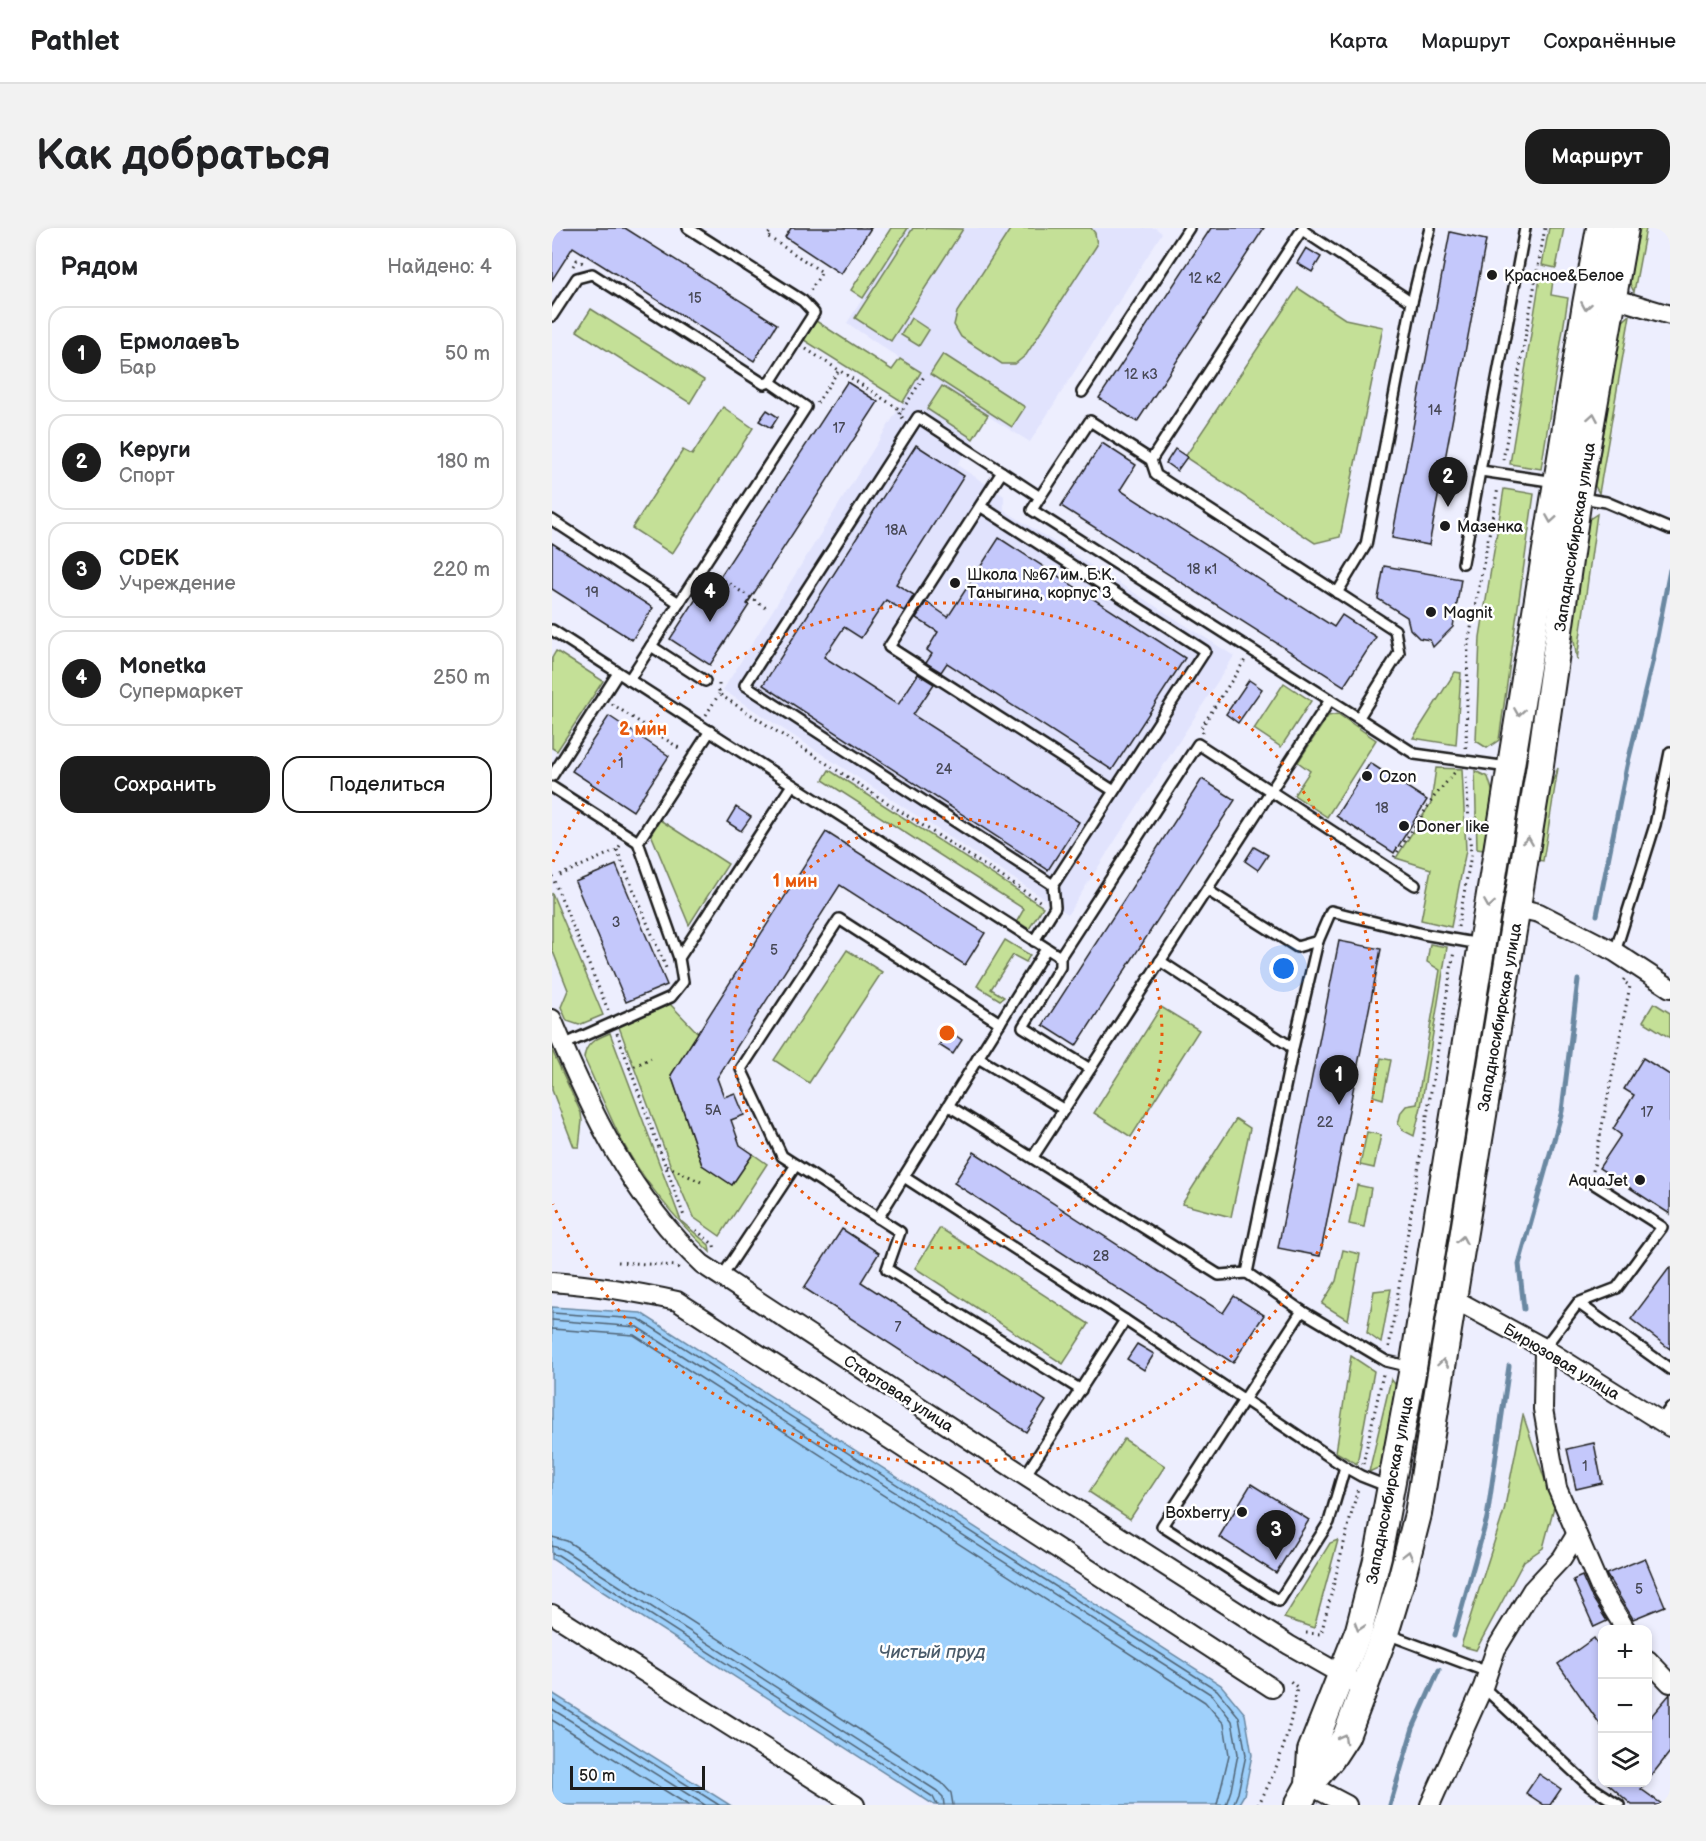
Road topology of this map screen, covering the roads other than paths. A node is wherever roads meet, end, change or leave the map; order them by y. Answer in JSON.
{"nodes":[{"id":1,"x":688,"y":228,"type":"edge"},
{"id":2,"x":1189,"y":228,"type":"edge"},
{"id":3,"x":1431,"y":228,"type":"edge"},
{"id":4,"x":1525,"y":228,"type":"edge"},
{"id":5,"x":1600,"y":228,"type":"edge"},
{"id":6,"x":1625,"y":228,"type":"edge"},
{"id":7,"x":1303,"y":229,"type":"edge"},
{"id":8,"x":1613,"y":298,"type":"junction"},
{"id":9,"x":1413,"y":302,"type":"junction"},
{"id":10,"x":1670,"y":315,"type":"edge"},
{"id":11,"x":552,"y":316,"type":"edge"},
{"id":12,"x":770,"y":382,"type":"junction"},
{"id":13,"x":1082,"y":392,"type":"dead end"},
{"id":14,"x":1151,"y":460,"type":"junction"},
{"id":15,"x":1481,"y":471,"type":"junction"},
{"id":16,"x":1002,"y":472,"type":"junction"},
{"id":17,"x":1557,"y":482,"type":"junction"},
{"id":18,"x":1040,"y":497,"type":"junction"},
{"id":19,"x":1578,"y":497,"type":"junction"},
{"id":20,"x":980,"y":506,"type":"junction"},
{"id":21,"x":552,"y":520,"type":"edge"},
{"id":22,"x":1670,"y":529,"type":"edge"},
{"id":23,"x":1463,"y":563,"type":"dead end"},
{"id":24,"x":1337,"y":592,"type":"junction"},
{"id":25,"x":679,"y":603,"type":"junction"},
{"id":26,"x":552,"y":630,"type":"edge"},
{"id":27,"x":651,"y":646,"type":"junction"},
{"id":28,"x":618,"y":673,"type":"junction"},
{"id":29,"x":629,"y":680,"type":"junction"},
{"id":30,"x":705,"y":681,"type":"dead end"},
{"id":31,"x":1330,"y":700,"type":"junction"},
{"id":32,"x":1359,"y":717,"type":"junction"},
{"id":33,"x":710,"y":731,"type":"junction"},
{"id":34,"x":1670,"y":753,"type":"edge"},
{"id":35,"x":1510,"y":767,"type":"junction"},
{"id":36,"x":552,"y":776,"type":"edge"},
{"id":37,"x":792,"y":785,"type":"junction"},
{"id":38,"x":552,"y":787,"type":"edge"},
{"id":39,"x":1114,"y":791,"type":"junction"},
{"id":40,"x":1271,"y":791,"type":"junction"},
{"id":41,"x":638,"y":842,"type":"junction"},
{"id":42,"x":1053,"y":885,"type":"junction"},
{"id":43,"x":1415,"y":885,"type":"dead end"},
{"id":44,"x":1207,"y":890,"type":"junction"},
{"id":45,"x":1517,"y":908,"type":"junction"},
{"id":46,"x":1034,"y":941,"type":"junction"},
{"id":47,"x":1318,"y":941,"type":"junction"},
{"id":48,"x":1482,"y":945,"type":"junction"},
{"id":49,"x":1046,"y":949,"type":"junction"},
{"id":50,"x":1615,"y":952,"type":"junction"},
{"id":51,"x":1060,"y":957,"type":"junction"},
{"id":52,"x":679,"y":958,"type":"junction"},
{"id":53,"x":1160,"y":962,"type":"junction"},
{"id":54,"x":1670,"y":988,"type":"edge"},
{"id":55,"x":552,"y":1020,"type":"edge"},
{"id":56,"x":1000,"y":1023,"type":"junction"},
{"id":57,"x":563,"y":1045,"type":"junction"},
{"id":58,"x":1293,"y":1048,"type":"junction"},
{"id":59,"x":978,"y":1058,"type":"junction"},
{"id":60,"x":1090,"y":1069,"type":"junction"},
{"id":61,"x":949,"y":1106,"type":"junction"},
{"id":62,"x":1063,"y":1110,"type":"junction"},
{"id":63,"x":1033,"y":1157,"type":"junction"},
{"id":64,"x":796,"y":1165,"type":"junction"},
{"id":65,"x":904,"y":1177,"type":"junction"},
{"id":66,"x":1591,"y":1182,"type":"road end"},
{"id":67,"x":878,"y":1218,"type":"junction"},
{"id":68,"x":726,"y":1272,"type":"junction"},
{"id":69,"x":1247,"y":1273,"type":"junction"},
{"id":70,"x":552,"y":1282,"type":"edge"},
{"id":71,"x":1452,"y":1298,"type":"junction"},
{"id":72,"x":1578,"y":1303,"type":"junction"},
{"id":73,"x":1302,"y":1311,"type":"junction"},
{"id":74,"x":1125,"y":1320,"type":"junction"},
{"id":75,"x":1545,"y":1348,"type":"junction"},
{"id":76,"x":1413,"y":1368,"type":"junction"},
{"id":77,"x":1670,"y":1369,"type":"edge"},
{"id":78,"x":1081,"y":1390,"type":"junction"},
{"id":79,"x":1245,"y":1399,"type":"junction"},
{"id":80,"x":1667,"y":1419,"type":"edge"},
{"id":81,"x":1345,"y":1467,"type":"junction"},
{"id":82,"x":1025,"y":1476,"type":"junction"},
{"id":83,"x":1392,"y":1489,"type":"junction"},
{"id":84,"x":1576,"y":1535,"type":"junction"},
{"id":85,"x":552,"y":1614,"type":"edge"},
{"id":86,"x":1623,"y":1625,"type":"edge"},
{"id":87,"x":1385,"y":1633,"type":"junction"},
{"id":88,"x":1652,"y":1665,"type":"edge"},
{"id":89,"x":1341,"y":1676,"type":"junction"},
{"id":90,"x":1486,"y":1680,"type":"junction"},
{"id":91,"x":1670,"y":1683,"type":"edge"},
{"id":92,"x":1365,"y":1687,"type":"junction"},
{"id":93,"x":1272,"y":1688,"type":"dead end"},
{"id":94,"x":1304,"y":1795,"type":"edge"},
{"id":95,"x":855,"y":1805,"type":"edge"},
{"id":96,"x":1347,"y":1805,"type":"edge"},
{"id":97,"x":1430,"y":1805,"type":"edge"},
{"id":98,"x":1619,"y":1805,"type":"edge"}],
"edges":[{"from":1,"to":12,"type":"lane"},
{"from":2,"to":13,"type":"lane"},
{"from":3,"to":9,"type":"lane"},
{"from":4,"to":15,"type":"lane"},
{"from":5,"to":17,"type":"main road","name":"Западносибирская улица","one_way":true},
{"from":6,"to":8,"type":"main road","name":"Западносибирская улица"},
{"from":7,"to":9,"type":"lane"},
{"from":7,"to":14,"type":"lane"},
{"from":8,"to":10,"type":"street"},
{"from":19,"to":8,"type":"main road","name":"Западносибирская улица","one_way":true},
{"from":9,"to":24,"type":"lane"},
{"from":11,"to":12,"type":"lane"},
{"from":12,"to":25,"type":"lane"},
{"from":14,"to":18,"type":"lane"},
{"from":14,"to":24,"type":"lane"},
{"from":15,"to":17,"type":"lane"},
{"from":15,"to":23,"type":"lane"},
{"from":16,"to":18,"type":"lane"},
{"from":16,"to":20,"type":"lane"},
{"from":16,"to":42,"type":"lane"},
{"from":17,"to":35,"type":"main road","name":"Западносибирская улица","one_way":true},
{"from":18,"to":31,"type":"lane"},
{"from":19,"to":22,"type":"lane"},
{"from":45,"to":19,"type":"main road","name":"Западносибирская улица","one_way":true},
{"from":20,"to":39,"type":"lane"},
{"from":20,"to":39,"type":"lane"},
{"from":21,"to":25,"type":"lane"},
{"from":24,"to":32,"type":"lane"},
{"from":25,"to":27,"type":"lane"},
{"from":26,"to":28,"type":"lane"},
{"from":27,"to":29,"type":"lane"},
{"from":27,"to":30,"type":"lane"},
{"from":28,"to":29,"type":"lane"},
{"from":28,"to":36,"type":"lane"},
{"from":29,"to":33,"type":"lane"},
{"from":31,"to":32,"type":"lane"},
{"from":31,"to":40,"type":"lane"},
{"from":32,"to":35,"type":"lane"},
{"from":33,"to":37,"type":"lane"},
{"from":33,"to":41,"type":"lane"},
{"from":34,"to":50,"type":"lane"},
{"from":35,"to":48,"type":"main road","name":"Западносибирская улица","one_way":true},
{"from":37,"to":46,"type":"lane"},
{"from":37,"to":52,"type":"lane"},
{"from":38,"to":41,"type":"lane"},
{"from":39,"to":42,"type":"lane"},
{"from":40,"to":43,"type":"lane"},
{"from":40,"to":44,"type":"lane"},
{"from":40,"to":51,"type":"lane"},
{"from":41,"to":52,"type":"lane"},
{"from":42,"to":46,"type":"lane"},
{"from":44,"to":47,"type":"lane"},
{"from":44,"to":53,"type":"lane"},
{"from":45,"to":50,"type":"street"},
{"from":71,"to":45,"type":"main road","name":"Западносибирская улица","one_way":true},
{"from":46,"to":49,"type":"lane"},
{"from":47,"to":48,"type":"lane"},
{"from":47,"to":58,"type":"lane"},
{"from":48,"to":76,"type":"main road","name":"Западносибирская улица"},
{"from":49,"to":51,"type":"lane"},
{"from":49,"to":56,"type":"lane"},
{"from":50,"to":54,"type":"street"},
{"from":51,"to":60,"type":"lane"},
{"from":52,"to":57,"type":"lane"},
{"from":53,"to":58,"type":"lane"},
{"from":53,"to":60,"type":"lane"},
{"from":55,"to":57,"type":"street","name":"Стартовая улица"},
{"from":56,"to":59,"type":"lane"},
{"from":56,"to":64,"type":"lane"},
{"from":57,"to":68,"type":"street","name":"Стартовая улица"},
{"from":58,"to":69,"type":"lane"},
{"from":59,"to":61,"type":"lane"},
{"from":59,"to":62,"type":"lane"},
{"from":60,"to":62,"type":"lane"},
{"from":61,"to":63,"type":"lane"},
{"from":61,"to":65,"type":"lane"},
{"from":62,"to":63,"type":"lane"},
{"from":63,"to":69,"type":"lane"},
{"from":64,"to":67,"type":"lane"},
{"from":64,"to":68,"type":"lane"},
{"from":65,"to":67,"type":"lane"},
{"from":65,"to":74,"type":"lane"},
{"from":66,"to":72,"type":"lane"},
{"from":67,"to":78,"type":"lane"},
{"from":68,"to":82,"type":"street","name":"Стартовая улица"},
{"from":69,"to":73,"type":"lane"},
{"from":70,"to":93,"type":"street"},
{"from":71,"to":75,"type":"street","name":"Бирюзовая улица"},
{"from":87,"to":71,"type":"main road","name":"Западносибирская улица","one_way":true},
{"from":72,"to":75,"type":"lane"},
{"from":72,"to":77,"type":"lane"},
{"from":73,"to":76,"type":"lane"},
{"from":73,"to":79,"type":"lane"},
{"from":74,"to":78,"type":"lane"},
{"from":74,"to":79,"type":"lane"},
{"from":75,"to":80,"type":"street","name":"Бирюзовая улица"},
{"from":75,"to":84,"type":"street"},
{"from":76,"to":83,"type":"main road","name":"Западносибирская улица"},
{"from":78,"to":82,"type":"lane"},
{"from":79,"to":81,"type":"lane"},
{"from":79,"to":81,"type":"lane"},
{"from":81,"to":83,"type":"lane"},
{"from":82,"to":89,"type":"street","name":"Стартовая улица"},
{"from":83,"to":89,"type":"main road","name":"Западносибирская улица","one_way":true},
{"from":84,"to":86,"type":"street"},
{"from":84,"to":90,"type":"street"},
{"from":85,"to":95,"type":"street"},
{"from":87,"to":90,"type":"lane"},
{"from":87,"to":92,"type":"main road","name":"Западносибирская улица"},
{"from":88,"to":91,"type":"street"},
{"from":89,"to":92,"type":"street","name":"Стартовая улица"},
{"from":89,"to":94,"type":"main road","name":"Западносибирская улица"},
{"from":90,"to":97,"type":"street"},
{"from":90,"to":98,"type":"lane"},
{"from":94,"to":92,"type":"main road","name":"Западносибирская улица","one_way":true},
{"from":94,"to":96,"type":"street"}]}
